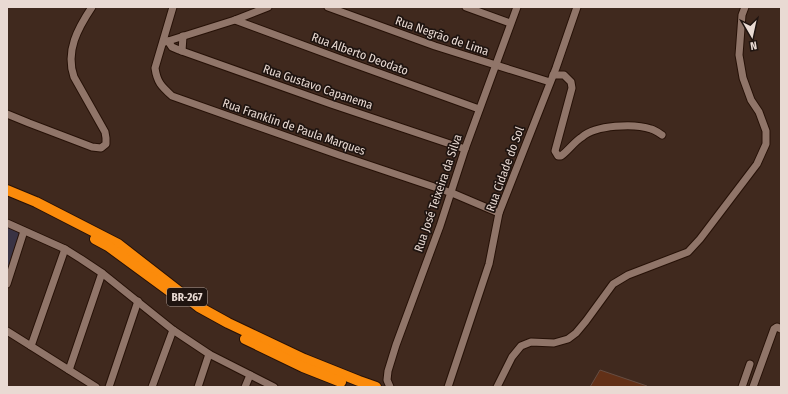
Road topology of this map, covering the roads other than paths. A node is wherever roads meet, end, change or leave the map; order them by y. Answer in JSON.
{"nodes":[{"id":1,"x":92,"y":7,"type":"edge"},
{"id":2,"x":174,"y":7,"type":"edge"},
{"id":3,"x":268,"y":7,"type":"edge"},
{"id":4,"x":328,"y":7,"type":"edge"},
{"id":5,"x":466,"y":7,"type":"edge"},
{"id":6,"x":517,"y":7,"type":"edge"},
{"id":7,"x":577,"y":7,"type":"edge"},
{"id":8,"x":745,"y":7,"type":"edge"},
{"id":9,"x":235,"y":20,"type":"junction"},
{"id":10,"x":510,"y":23,"type":"junction"},
{"id":11,"x":183,"y":36,"type":"junction"},
{"id":12,"x":165,"y":42,"type":"junction"},
{"id":13,"x":182,"y":51,"type":"junction"},
{"id":14,"x":495,"y":65,"type":"junction"},
{"id":15,"x":552,"y":78,"type":"junction"},
{"id":16,"x":479,"y":109,"type":"junction"},
{"id":17,"x":7,"y":114,"type":"edge"},
{"id":18,"x":662,"y":135,"type":"dead end"},
{"id":19,"x":464,"y":149,"type":"junction"},
{"id":20,"x":7,"y":190,"type":"edge"},
{"id":21,"x":452,"y":193,"type":"junction"},
{"id":22,"x":7,"y":196,"type":"edge"},
{"id":23,"x":499,"y":213,"type":"junction"},
{"id":24,"x":7,"y":223,"type":"edge"},
{"id":25,"x":24,"y":231,"type":"junction"},
{"id":26,"x":65,"y":249,"type":"junction"},
{"id":27,"x":102,"y":273,"type":"junction"},
{"id":28,"x":7,"y":284,"type":"edge"},
{"id":29,"x":138,"y":301,"type":"junction"},
{"id":30,"x":781,"y":329,"type":"edge"},
{"id":31,"x":173,"y":330,"type":"junction"},
{"id":32,"x":7,"y":331,"type":"edge"},
{"id":33,"x":31,"y":346,"type":"junction"},
{"id":34,"x":210,"y":354,"type":"junction"},
{"id":35,"x":750,"y":364,"type":"dead end"},
{"id":36,"x":69,"y":370,"type":"junction"},
{"id":37,"x":250,"y":375,"type":"junction"},
{"id":38,"x":96,"y":387,"type":"edge"},
{"id":39,"x":109,"y":387,"type":"edge"},
{"id":40,"x":152,"y":387,"type":"edge"},
{"id":41,"x":198,"y":387,"type":"edge"},
{"id":42,"x":245,"y":387,"type":"edge"},
{"id":43,"x":274,"y":387,"type":"edge"},
{"id":44,"x":354,"y":387,"type":"edge"},
{"id":45,"x":376,"y":387,"type":"edge"},
{"id":46,"x":390,"y":387,"type":"edge"},
{"id":47,"x":448,"y":387,"type":"edge"},
{"id":48,"x":497,"y":387,"type":"edge"},
{"id":49,"x":742,"y":387,"type":"edge"},
{"id":50,"x":753,"y":387,"type":"edge"}],
"edges":[{"from":1,"to":17,"type":"street"},
{"from":2,"to":12,"type":"street","name":"Rua Franklin de Paula Marques"},
{"from":3,"to":9,"type":"street"},
{"from":4,"to":14,"type":"street","name":"Rua Negrão de Lima"},
{"from":5,"to":10,"type":"street"},
{"from":6,"to":10,"type":"street","name":"Rua José Teixeira da Silva"},
{"from":7,"to":15,"type":"street","name":"Rua Cidade do Sol"},
{"from":8,"to":48,"type":"street"},
{"from":9,"to":11,"type":"street"},
{"from":9,"to":16,"type":"street","name":"Rua Alberto Deodato"},
{"from":10,"to":14,"type":"street","name":"Rua José Teixeira da Silva"},
{"from":11,"to":12,"type":"street"},
{"from":11,"to":13,"type":"street"},
{"from":12,"to":13,"type":"street","name":"Rua Gustavo Capanema"},
{"from":12,"to":21,"type":"street","name":"Rua Franklin de Paula Marques"},
{"from":13,"to":19,"type":"street","name":"Rua Gustavo Capanema"},
{"from":14,"to":15,"type":"street","name":"Rua Negrão de Lima"},
{"from":14,"to":16,"type":"street","name":"Rua José Teixeira da Silva"},
{"from":15,"to":18,"type":"street","name":"Rua Negrão de Lima"},
{"from":15,"to":23,"type":"street","name":"Rua Cidade do Sol"},
{"from":16,"to":19,"type":"street","name":"Rua José Teixeira da Silva"},
{"from":19,"to":21,"type":"street","name":"Rua José Teixeira da Silva"},
{"from":20,"to":45,"type":"highway","number":"BR-267"},
{"from":21,"to":23,"type":"street","name":"Rua Franklin de Paula Marques"},
{"from":21,"to":46,"type":"street","name":"Rua José Teixeira da Silva"},
{"from":22,"to":44,"type":"highway","number":"BR-267"},
{"from":23,"to":47,"type":"street","name":"Rua Cidade do Sol"},
{"from":24,"to":25,"type":"street"},
{"from":25,"to":26,"type":"street"},
{"from":25,"to":28,"type":"street"},
{"from":26,"to":27,"type":"street"},
{"from":26,"to":33,"type":"street"},
{"from":27,"to":29,"type":"street"},
{"from":27,"to":36,"type":"street"},
{"from":29,"to":31,"type":"street"},
{"from":29,"to":39,"type":"street"},
{"from":30,"to":50,"type":"street"},
{"from":31,"to":34,"type":"street"},
{"from":31,"to":40,"type":"street"},
{"from":32,"to":33,"type":"street"},
{"from":33,"to":36,"type":"street"},
{"from":34,"to":37,"type":"street"},
{"from":34,"to":41,"type":"street"},
{"from":35,"to":49,"type":"street"},
{"from":36,"to":38,"type":"street"},
{"from":37,"to":42,"type":"street"},
{"from":37,"to":43,"type":"street"}]}
